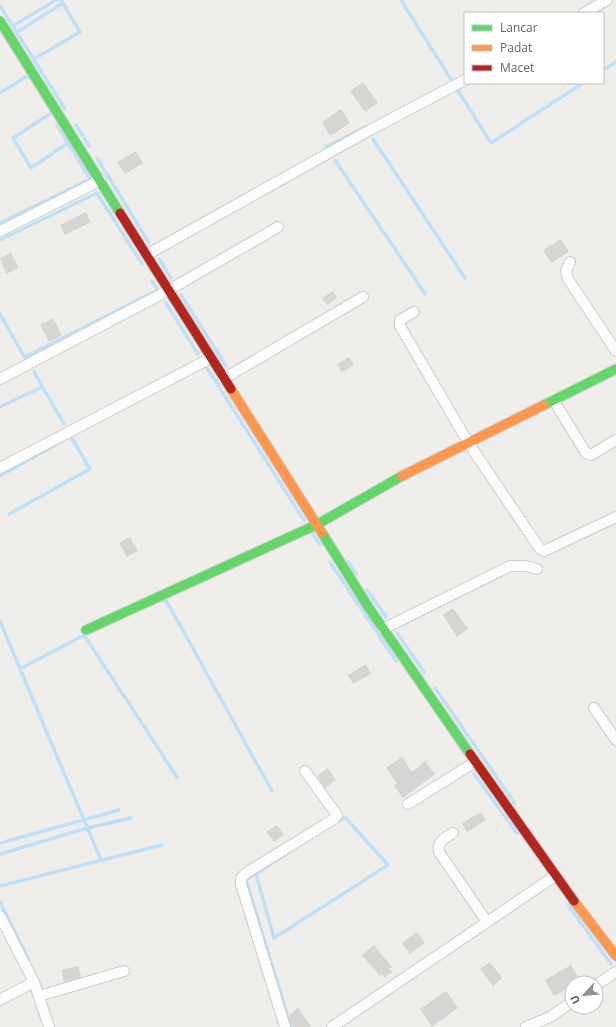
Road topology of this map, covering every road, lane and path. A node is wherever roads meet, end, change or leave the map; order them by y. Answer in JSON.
{"nodes":[{"id":1,"x":607,"y":0,"type":"edge"},
{"id":2,"x":586,"y":12,"type":"edge"},
{"id":3,"x":0,"y":21,"type":"edge"},
{"id":4,"x":464,"y":81,"type":"edge"},
{"id":5,"x":101,"y":180,"type":"junction"},
{"id":6,"x":278,"y":227,"type":"dead end"},
{"id":7,"x":0,"y":231,"type":"edge"},
{"id":8,"x":148,"y":254,"type":"junction"},
{"id":9,"x":570,"y":262,"type":"dead end"},
{"id":10,"x":170,"y":290,"type":"junction"},
{"id":11,"x":363,"y":296,"type":"dead end"},
{"id":12,"x":414,"y":312,"type":"dead end"},
{"id":13,"x":616,"y":350,"type":"edge"},
{"id":14,"x":211,"y":358,"type":"junction"},
{"id":15,"x":616,"y":369,"type":"edge"},
{"id":16,"x":0,"y":379,"type":"edge"},
{"id":17,"x":223,"y":379,"type":"junction"},
{"id":18,"x":554,"y":401,"type":"junction"},
{"id":19,"x":616,"y":440,"type":"edge"},
{"id":20,"x":469,"y":444,"type":"junction"},
{"id":21,"x":0,"y":468,"type":"edge"},
{"id":22,"x":616,"y":517,"type":"edge"},
{"id":23,"x":316,"y":525,"type":"junction"},
{"id":24,"x":537,"y":569,"type":"dead end"},
{"id":25,"x":383,"y":629,"type":"junction"},
{"id":26,"x":86,"y":630,"type":"dead end"},
{"id":27,"x":594,"y":708,"type":"dead end"},
{"id":28,"x":616,"y":740,"type":"edge"},
{"id":29,"x":475,"y":762,"type":"junction"},
{"id":30,"x":305,"y":771,"type":"dead end"},
{"id":31,"x":408,"y":804,"type":"dead end"},
{"id":32,"x":454,"y":833,"type":"dead end"},
{"id":33,"x":555,"y":876,"type":"junction"},
{"id":34,"x":0,"y":916,"type":"edge"},
{"id":35,"x":487,"y":922,"type":"junction"},
{"id":36,"x":616,"y":956,"type":"edge"},
{"id":37,"x":124,"y":971,"type":"dead end"},
{"id":38,"x":616,"y":972,"type":"edge"},
{"id":39,"x":604,"y":980,"type":"edge"},
{"id":40,"x":34,"y":982,"type":"junction"},
{"id":41,"x":39,"y":996,"type":"junction"},
{"id":42,"x":0,"y":1000,"type":"edge"},
{"id":43,"x":564,"y":1007,"type":"edge"},
{"id":44,"x":49,"y":1027,"type":"edge"},
{"id":45,"x":285,"y":1027,"type":"edge"},
{"id":46,"x":332,"y":1027,"type":"edge"},
{"id":47,"x":526,"y":1027,"type":"edge"}],
"edges":[{"from":1,"to":2,"type":"street"},
{"from":3,"to":5,"type":"street"},
{"from":4,"to":8,"type":"street"},
{"from":5,"to":7,"type":"street"},
{"from":5,"to":8,"type":"street"},
{"from":6,"to":10,"type":"street"},
{"from":8,"to":10,"type":"street"},
{"from":9,"to":13,"type":"street"},
{"from":10,"to":14,"type":"street"},
{"from":10,"to":16,"type":"street"},
{"from":11,"to":17,"type":"street"},
{"from":12,"to":20,"type":"street"},
{"from":14,"to":17,"type":"street"},
{"from":14,"to":21,"type":"street"},
{"from":15,"to":18,"type":"street"},
{"from":17,"to":23,"type":"street"},
{"from":18,"to":19,"type":"street"},
{"from":18,"to":20,"type":"street"},
{"from":20,"to":22,"type":"street"},
{"from":20,"to":23,"type":"street"},
{"from":23,"to":25,"type":"street"},
{"from":23,"to":26,"type":"street"},
{"from":24,"to":25,"type":"street"},
{"from":25,"to":29,"type":"street"},
{"from":27,"to":28,"type":"street"},
{"from":29,"to":31,"type":"street"},
{"from":29,"to":33,"type":"street"},
{"from":30,"to":45,"type":"street"},
{"from":32,"to":35,"type":"street"},
{"from":33,"to":35,"type":"street"},
{"from":33,"to":36,"type":"street"},
{"from":34,"to":40,"type":"street"},
{"from":35,"to":46,"type":"street"},
{"from":37,"to":41,"type":"street"},
{"from":38,"to":39,"type":"street"},
{"from":40,"to":41,"type":"street"},
{"from":40,"to":42,"type":"street"},
{"from":41,"to":44,"type":"street"},
{"from":43,"to":47,"type":"street"}]}
